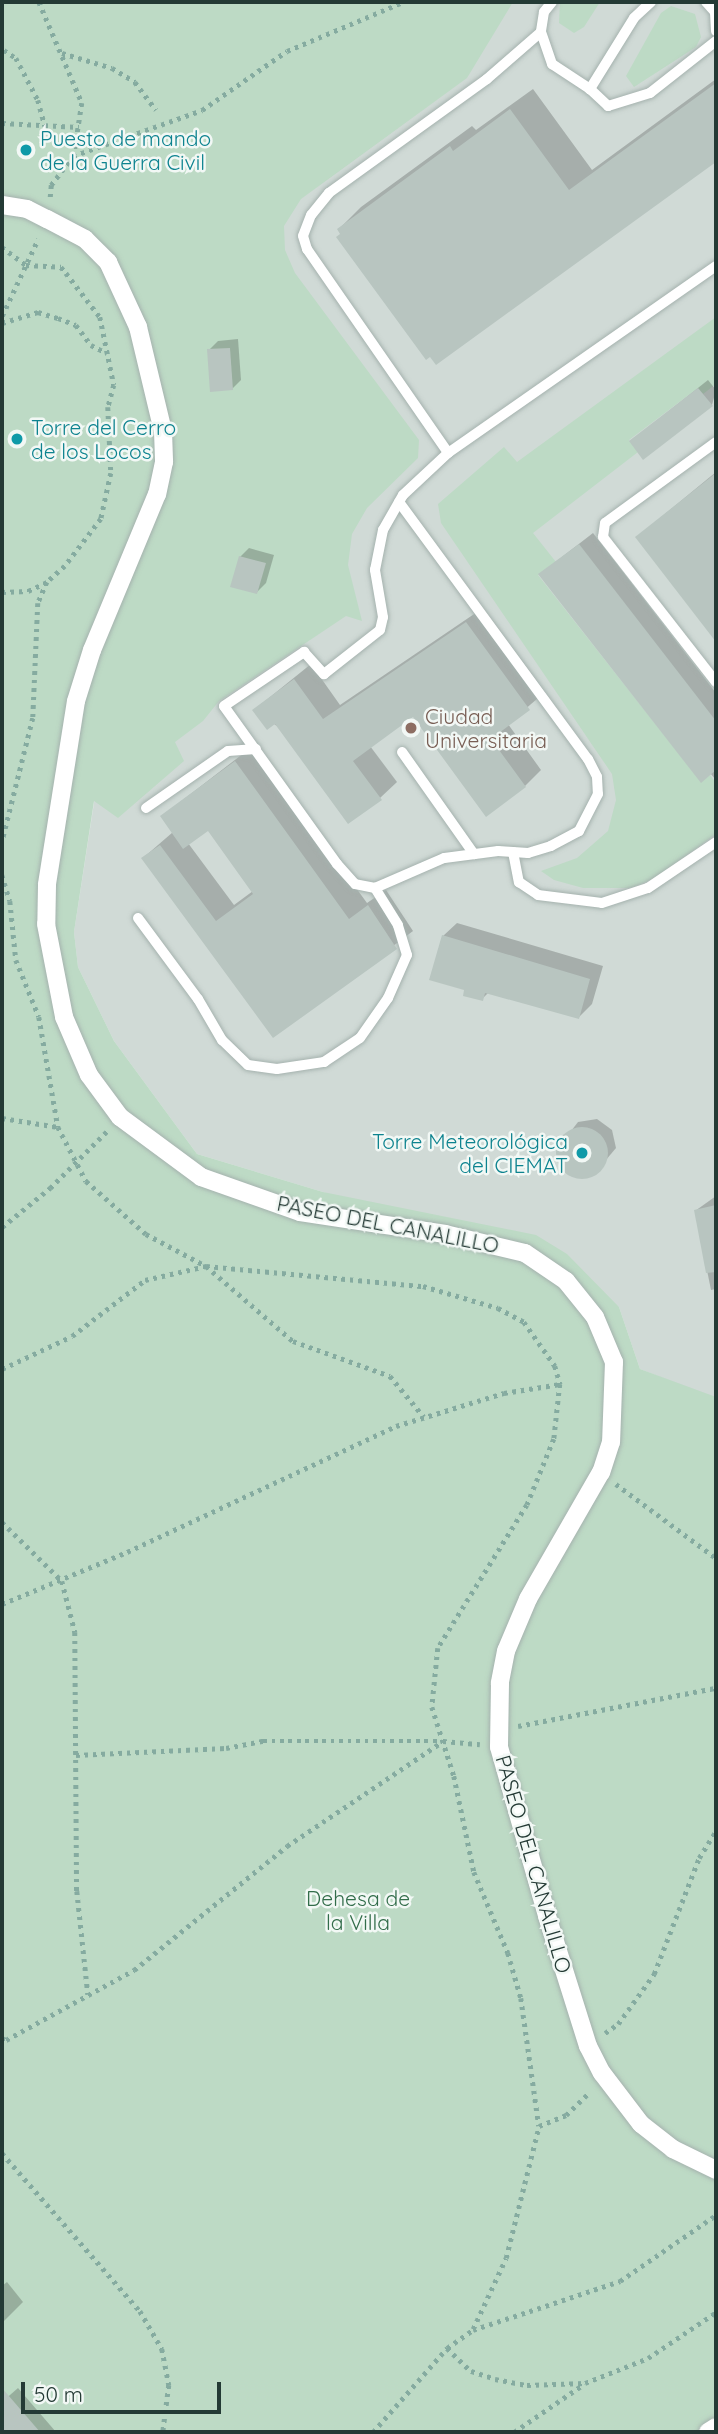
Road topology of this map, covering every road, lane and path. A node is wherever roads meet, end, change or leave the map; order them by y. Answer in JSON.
{"nodes":[{"id":1,"x":39,"y":2,"type":"edge"},
{"id":2,"x":403,"y":2,"type":"edge"},
{"id":3,"x":552,"y":2,"type":"edge"},
{"id":4,"x":650,"y":2,"type":"edge"},
{"id":5,"x":706,"y":2,"type":"edge"},
{"id":6,"x":541,"y":32,"type":"junction"},
{"id":7,"x":716,"y":32,"type":"edge"},
{"id":8,"x":716,"y":41,"type":"edge"},
{"id":9,"x":4,"y":50,"type":"dead end"},
{"id":10,"x":62,"y":53,"type":"junction"},
{"id":11,"x":590,"y":89,"type":"junction"},
{"id":12,"x":156,"y":110,"type":"dead end"},
{"id":13,"x":2,"y":123,"type":"edge"},
{"id":14,"x":45,"y":126,"type":"junction"},
{"id":15,"x":79,"y":127,"type":"junction"},
{"id":16,"x":73,"y":156,"type":"junction"},
{"id":17,"x":2,"y":205,"type":"edge"},
{"id":18,"x":47,"y":219,"type":"junction"},
{"id":19,"x":2,"y":247,"type":"edge"},
{"id":20,"x":26,"y":265,"type":"junction"},
{"id":21,"x":716,"y":266,"type":"edge"},
{"id":22,"x":2,"y":316,"type":"edge"},
{"id":23,"x":2,"y":323,"type":"edge"},
{"id":24,"x":109,"y":354,"type":"junction"},
{"id":25,"x":716,"y":442,"type":"edge"},
{"id":26,"x":448,"y":453,"type":"junction"},
{"id":27,"x":399,"y":502,"type":"junction"},
{"id":28,"x":47,"y":582,"type":"junction"},
{"id":29,"x":2,"y":592,"type":"edge"},
{"id":30,"x":716,"y":681,"type":"edge"},
{"id":31,"x":256,"y":749,"type":"junction"},
{"id":32,"x":401,"y":752,"type":"dead end"},
{"id":33,"x":146,"y":808,"type":"dead end"},
{"id":34,"x":2,"y":813,"type":"edge"},
{"id":35,"x":4,"y":822,"type":"junction"},
{"id":36,"x":2,"y":842,"type":"edge"},
{"id":37,"x":716,"y":842,"type":"edge"},
{"id":38,"x":513,"y":852,"type":"junction"},
{"id":39,"x":474,"y":853,"type":"junction"},
{"id":40,"x":2,"y":874,"type":"edge"},
{"id":41,"x":375,"y":888,"type":"junction"},
{"id":42,"x":138,"y":918,"type":"dead end"},
{"id":43,"x":120,"y":1117,"type":"junction"},
{"id":44,"x":2,"y":1118,"type":"edge"},
{"id":45,"x":58,"y":1127,"type":"junction"},
{"id":46,"x":74,"y":1163,"type":"junction"},
{"id":47,"x":2,"y":1227,"type":"edge"},
{"id":48,"x":206,"y":1266,"type":"junction"},
{"id":49,"x":2,"y":1369,"type":"edge"},
{"id":50,"x":560,"y":1384,"type":"junction"},
{"id":51,"x":424,"y":1417,"type":"junction"},
{"id":52,"x":601,"y":1472,"type":"junction"},
{"id":53,"x":2,"y":1522,"type":"edge"},
{"id":54,"x":716,"y":1558,"type":"edge"},
{"id":55,"x":62,"y":1581,"type":"junction"},
{"id":56,"x":2,"y":1604,"type":"edge"},
{"id":57,"x":716,"y":1688,"type":"edge"},
{"id":58,"x":500,"y":1728,"type":"junction"},
{"id":59,"x":443,"y":1741,"type":"junction"},
{"id":60,"x":474,"y":1744,"type":"dead end"},
{"id":61,"x":76,"y":1755,"type":"junction"},
{"id":62,"x":716,"y":1831,"type":"edge"},
{"id":63,"x":88,"y":1994,"type":"junction"},
{"id":64,"x":618,"y":2024,"type":"dead end"},
{"id":65,"x":4,"y":2039,"type":"edge"},
{"id":66,"x":2,"y":2046,"type":"edge"},
{"id":67,"x":602,"y":2073,"type":"junction"},
{"id":68,"x":539,"y":2126,"type":"junction"},
{"id":69,"x":2,"y":2153,"type":"edge"},
{"id":70,"x":716,"y":2171,"type":"edge"},
{"id":71,"x":716,"y":2215,"type":"edge"},
{"id":72,"x":716,"y":2313,"type":"edge"},
{"id":73,"x":473,"y":2330,"type":"junction"},
{"id":74,"x":447,"y":2348,"type":"junction"},
{"id":75,"x":585,"y":2383,"type":"junction"},
{"id":76,"x":716,"y":2427,"type":"edge"},
{"id":77,"x":163,"y":2432,"type":"edge"},
{"id":78,"x":373,"y":2432,"type":"edge"},
{"id":79,"x":514,"y":2432,"type":"edge"},
{"id":80,"x":708,"y":2432,"type":"edge"}],
"edges":[{"from":1,"to":10,"type":"path"},
{"from":2,"to":16,"type":"path"},
{"from":3,"to":6,"type":"lane"},
{"from":4,"to":11,"type":"lane"},
{"from":5,"to":7,"type":"lane"},
{"from":6,"to":11,"type":"lane"},
{"from":6,"to":26,"type":"lane"},
{"from":8,"to":11,"type":"lane"},
{"from":9,"to":14,"type":"path"},
{"from":10,"to":12,"type":"path"},
{"from":10,"to":15,"type":"path"},
{"from":13,"to":14,"type":"path"},
{"from":14,"to":15,"type":"path"},
{"from":15,"to":16,"type":"path"},
{"from":16,"to":18,"type":"path"},
{"from":17,"to":18,"type":"street","name":"PASEO DEL CANALILLO"},
{"from":18,"to":20,"type":"path"},
{"from":18,"to":43,"type":"street","name":"PASEO DEL CANALILLO"},
{"from":19,"to":20,"type":"path"},
{"from":20,"to":22,"type":"path"},
{"from":20,"to":24,"type":"path"},
{"from":21,"to":26,"type":"lane"},
{"from":23,"to":24,"type":"path"},
{"from":24,"to":28,"type":"path"},
{"from":25,"to":30,"type":"lane"},
{"from":26,"to":27,"type":"lane"},
{"from":27,"to":31,"type":"lane"},
{"from":27,"to":38,"type":"lane"},
{"from":28,"to":29,"type":"path"},
{"from":28,"to":35,"type":"path"},
{"from":31,"to":33,"type":"lane"},
{"from":31,"to":41,"type":"lane"},
{"from":32,"to":39,"type":"lane"},
{"from":34,"to":35,"type":"path"},
{"from":35,"to":36,"type":"path"},
{"from":37,"to":38,"type":"lane"},
{"from":38,"to":39,"type":"lane"},
{"from":39,"to":41,"type":"lane"},
{"from":40,"to":45,"type":"path"},
{"from":41,"to":42,"type":"lane"},
{"from":43,"to":46,"type":"path"},
{"from":43,"to":52,"type":"street","name":"PASEO DEL CANALILLO"},
{"from":44,"to":45,"type":"path"},
{"from":45,"to":46,"type":"path"},
{"from":46,"to":47,"type":"path"},
{"from":46,"to":48,"type":"path"},
{"from":48,"to":49,"type":"path"},
{"from":48,"to":50,"type":"path"},
{"from":48,"to":51,"type":"path"},
{"from":50,"to":51,"type":"path"},
{"from":50,"to":59,"type":"path"},
{"from":51,"to":55,"type":"path"},
{"from":52,"to":54,"type":"path"},
{"from":52,"to":58,"type":"street","name":"PASEO DEL CANALILLO"},
{"from":53,"to":55,"type":"path"},
{"from":55,"to":56,"type":"path"},
{"from":55,"to":61,"type":"path"},
{"from":57,"to":58,"type":"path"},
{"from":58,"to":67,"type":"street","name":"PASEO DEL CANALILLO"},
{"from":59,"to":60,"type":"path"},
{"from":59,"to":61,"type":"path"},
{"from":59,"to":63,"type":"path"},
{"from":59,"to":68,"type":"path"},
{"from":61,"to":63,"type":"path"},
{"from":62,"to":64,"type":"path"},
{"from":63,"to":65,"type":"path"},
{"from":65,"to":66,"type":"path"},
{"from":67,"to":68,"type":"path"},
{"from":67,"to":70,"type":"street","name":"PASEO DEL CANALILLO"},
{"from":68,"to":73,"type":"path"},
{"from":69,"to":77,"type":"path"},
{"from":71,"to":73,"type":"path"},
{"from":72,"to":75,"type":"path"},
{"from":73,"to":74,"type":"path"},
{"from":74,"to":75,"type":"path"},
{"from":74,"to":78,"type":"path"},
{"from":75,"to":79,"type":"path"},
{"from":76,"to":80,"type":"street"}]}
